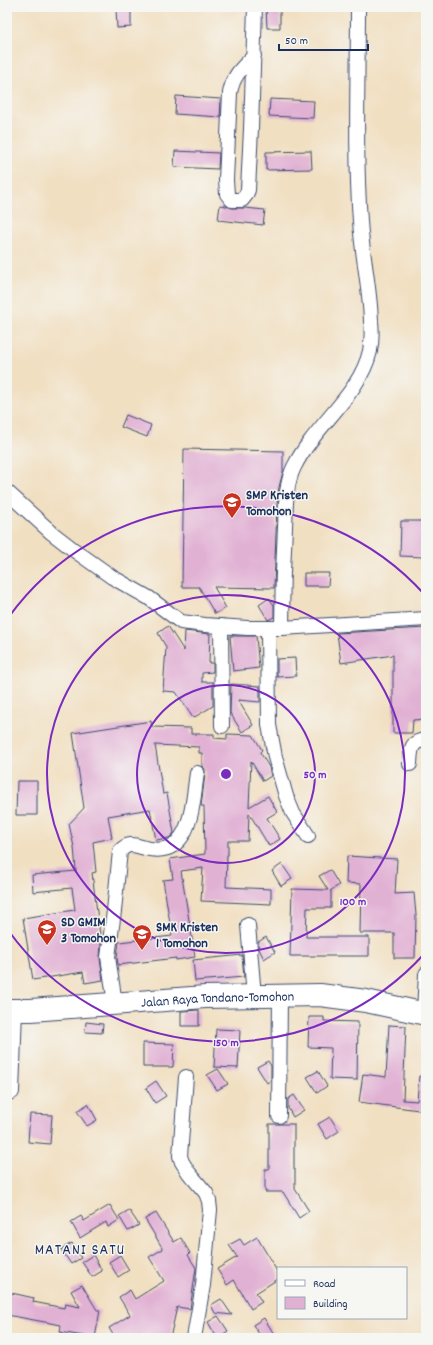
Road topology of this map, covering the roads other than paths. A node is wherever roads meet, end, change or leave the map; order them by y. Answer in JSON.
{"nodes":[{"id":1,"x":255,"y":7,"type":"edge"},
{"id":2,"x":358,"y":7,"type":"edge"},
{"id":3,"x":254,"y":56,"type":"junction"},
{"id":4,"x":7,"y":492,"type":"edge"},
{"id":5,"x":426,"y":619,"type":"edge"},
{"id":6,"x":221,"y":626,"type":"junction"},
{"id":7,"x":275,"y":628,"type":"junction"},
{"id":8,"x":222,"y":726,"type":"dead end"},
{"id":9,"x":426,"y":740,"type":"edge"},
{"id":10,"x":410,"y":764,"type":"dead end"},
{"id":11,"x":197,"y":773,"type":"dead end"},
{"id":12,"x":308,"y":836,"type":"dead end"},
{"id":13,"x":248,"y":925,"type":"dead end"},
{"id":14,"x":426,"y":974,"type":"edge"},
{"id":15,"x":280,"y":995,"type":"junction"},
{"id":16,"x":254,"y":996,"type":"junction"},
{"id":17,"x":115,"y":1003,"type":"junction"},
{"id":18,"x":11,"y":1010,"type":"edge"},
{"id":19,"x":425,"y":1014,"type":"edge"},
{"id":20,"x":186,"y":1077,"type":"dead end"},
{"id":21,"x":12,"y":1092,"type":"dead end"},
{"id":22,"x":279,"y":1116,"type":"dead end"},
{"id":23,"x":194,"y":1338,"type":"edge"}],
"edges":[{"from":1,"to":3,"type":"street"},
{"from":2,"to":7,"type":"street"},
{"from":3,"to":3,"type":"street"},
{"from":4,"to":6,"type":"street"},
{"from":5,"to":7,"type":"street"},
{"from":6,"to":7,"type":"street"},
{"from":6,"to":8,"type":"street"},
{"from":7,"to":12,"type":"street"},
{"from":9,"to":10,"type":"street"},
{"from":11,"to":17,"type":"street"},
{"from":13,"to":16,"type":"street"},
{"from":14,"to":19,"type":"street"},
{"from":15,"to":16,"type":"highway","name":"Jalan Raya Tondano-Tomohon"},
{"from":15,"to":19,"type":"highway","name":"Jalan Raya Tondano-Tomohon"},
{"from":15,"to":22,"type":"street"},
{"from":16,"to":17,"type":"highway","name":"Jalan Raya Tondano-Tomohon"},
{"from":17,"to":18,"type":"highway","name":"Jalan Raya Tondano-Tomohon"},
{"from":18,"to":21,"type":"street"},
{"from":20,"to":23,"type":"street"}]}
